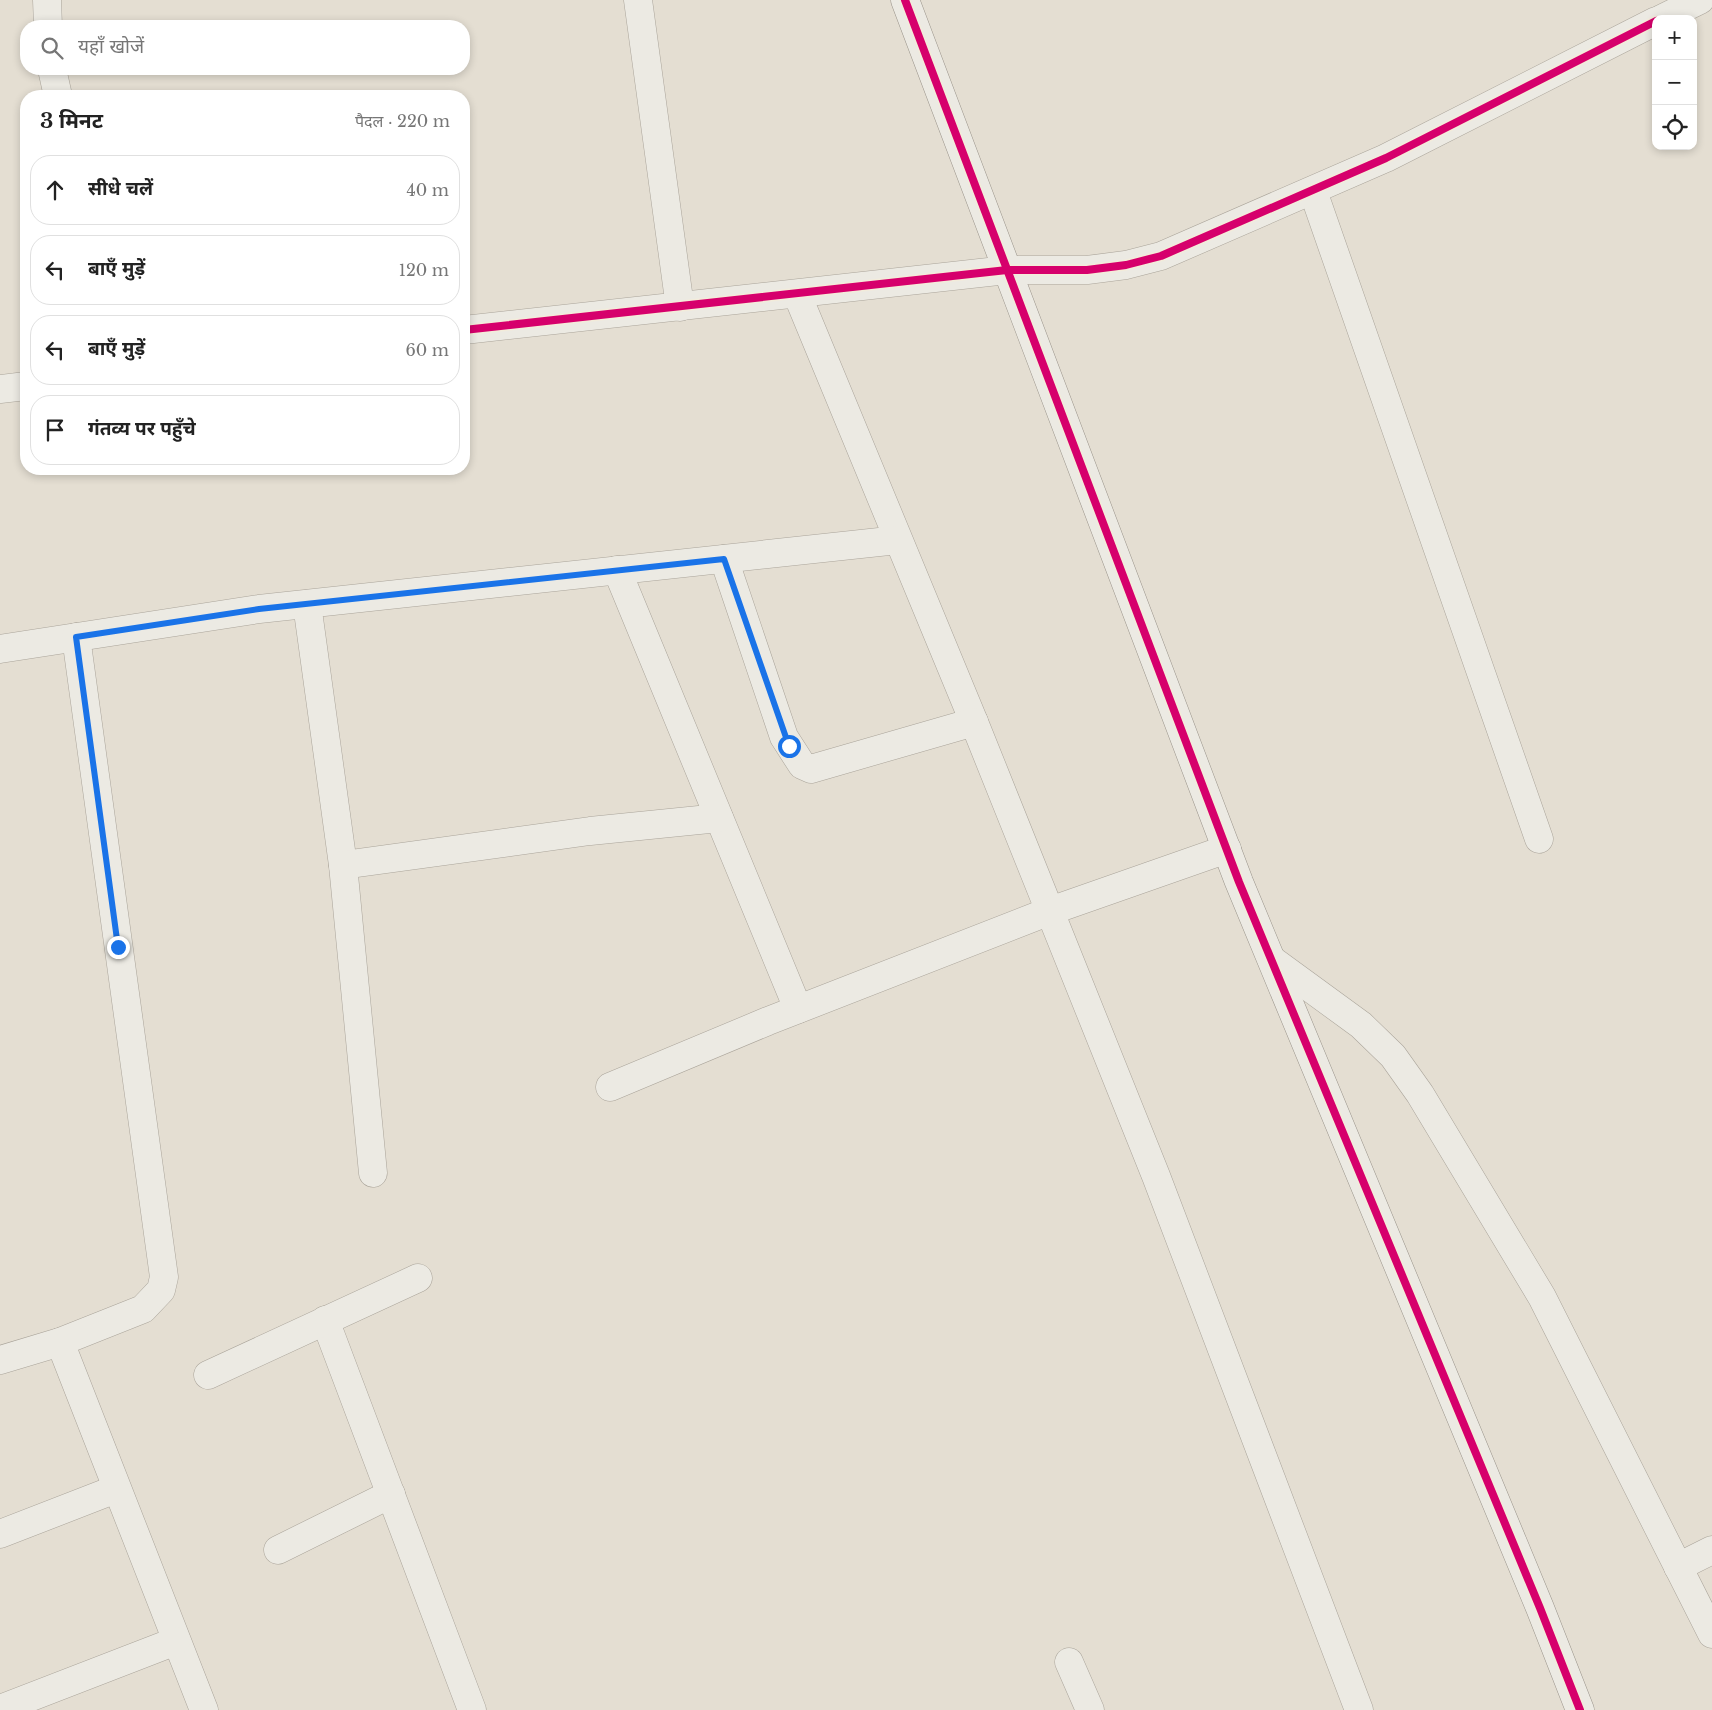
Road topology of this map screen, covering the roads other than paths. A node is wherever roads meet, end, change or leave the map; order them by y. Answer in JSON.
{"nodes":[{"id":1,"x":48,"y":0,"type":"edge"},
{"id":2,"x":638,"y":0,"type":"edge"},
{"id":3,"x":905,"y":0,"type":"edge"},
{"id":4,"x":1693,"y":1,"type":"edge"},
{"id":5,"x":1668,"y":15,"type":"edge"},
{"id":6,"x":48,"y":20,"type":"edge"},
{"id":7,"x":1652,"y":23,"type":"edge"},
{"id":8,"x":53,"y":75,"type":"edge"},
{"id":9,"x":57,"y":90,"type":"edge"},
{"id":10,"x":1313,"y":190,"type":"junction"},
{"id":11,"x":1007,"y":270,"type":"junction"},
{"id":12,"x":796,"y":294,"type":"junction"},
{"id":13,"x":680,"y":307,"type":"junction"},
{"id":14,"x":470,"y":329,"type":"edge"},
{"id":15,"x":20,"y":387,"type":"edge"},
{"id":16,"x":0,"y":390,"type":"edge"},
{"id":17,"x":898,"y":540,"type":"junction"},
{"id":18,"x":724,"y":559,"type":"junction"},
{"id":19,"x":617,"y":570,"type":"junction"},
{"id":20,"x":308,"y":604,"type":"junction"},
{"id":21,"x":76,"y":637,"type":"junction"},
{"id":22,"x":0,"y":649,"type":"edge"},
{"id":23,"x":974,"y":722,"type":"junction"},
{"id":24,"x":719,"y":818,"type":"junction"},
{"id":25,"x":1538,"y":839,"type":"dead end"},
{"id":26,"x":1227,"y":849,"type":"junction"},
{"id":27,"x":343,"y":865,"type":"junction"},
{"id":28,"x":1050,"y":911,"type":"junction"},
{"id":29,"x":1272,"y":960,"type":"junction"},
{"id":30,"x":798,"y":1009,"type":"junction"},
{"id":31,"x":610,"y":1087,"type":"dead end"},
{"id":32,"x":373,"y":1174,"type":"dead end"},
{"id":33,"x":418,"y":1278,"type":"dead end"},
{"id":34,"x":325,"y":1320,"type":"junction"},
{"id":35,"x":60,"y":1342,"type":"junction"},
{"id":36,"x":0,"y":1360,"type":"edge"},
{"id":37,"x":208,"y":1375,"type":"dead end"},
{"id":38,"x":116,"y":1489,"type":"junction"},
{"id":39,"x":392,"y":1494,"type":"junction"},
{"id":40,"x":0,"y":1534,"type":"edge"},
{"id":41,"x":278,"y":1550,"type":"dead end"},
{"id":42,"x":1712,"y":1550,"type":"edge"},
{"id":43,"x":1678,"y":1567,"type":"junction"},
{"id":44,"x":1712,"y":1634,"type":"edge"},
{"id":45,"x":176,"y":1642,"type":"junction"},
{"id":46,"x":1069,"y":1662,"type":"dead end"},
{"id":47,"x":0,"y":1709,"type":"edge"},
{"id":48,"x":204,"y":1710,"type":"edge"},
{"id":49,"x":472,"y":1710,"type":"edge"},
{"id":50,"x":1090,"y":1710,"type":"edge"},
{"id":51,"x":1360,"y":1710,"type":"edge"},
{"id":52,"x":1580,"y":1710,"type":"edge"}],
"edges":[{"from":1,"to":6,"type":"street"},
{"from":2,"to":13,"type":"street"},
{"from":3,"to":11,"type":"street"},
{"from":4,"to":5,"type":"street"},
{"from":7,"to":10,"type":"street"},
{"from":8,"to":9,"type":"street"},
{"from":10,"to":11,"type":"street"},
{"from":10,"to":25,"type":"street"},
{"from":11,"to":12,"type":"street"},
{"from":11,"to":26,"type":"street"},
{"from":12,"to":13,"type":"street"},
{"from":12,"to":17,"type":"street"},
{"from":13,"to":14,"type":"street"},
{"from":15,"to":16,"type":"street"},
{"from":17,"to":18,"type":"street"},
{"from":17,"to":23,"type":"street"},
{"from":18,"to":19,"type":"street"},
{"from":18,"to":23,"type":"street"},
{"from":19,"to":20,"type":"street"},
{"from":19,"to":24,"type":"street"},
{"from":20,"to":21,"type":"street"},
{"from":20,"to":27,"type":"street"},
{"from":21,"to":22,"type":"street"},
{"from":21,"to":35,"type":"street"},
{"from":23,"to":28,"type":"street"},
{"from":24,"to":27,"type":"street"},
{"from":24,"to":30,"type":"street"},
{"from":26,"to":28,"type":"street"},
{"from":26,"to":29,"type":"street"},
{"from":27,"to":32,"type":"street"},
{"from":28,"to":30,"type":"street"},
{"from":28,"to":51,"type":"street"},
{"from":29,"to":43,"type":"street"},
{"from":29,"to":52,"type":"street"},
{"from":30,"to":31,"type":"street"},
{"from":33,"to":34,"type":"street"},
{"from":34,"to":37,"type":"street"},
{"from":34,"to":39,"type":"street"},
{"from":35,"to":36,"type":"street"},
{"from":35,"to":38,"type":"street"},
{"from":38,"to":40,"type":"street"},
{"from":38,"to":45,"type":"street"},
{"from":39,"to":41,"type":"street"},
{"from":39,"to":49,"type":"street"},
{"from":42,"to":43,"type":"street"},
{"from":43,"to":44,"type":"street"},
{"from":45,"to":47,"type":"street"},
{"from":45,"to":48,"type":"street"},
{"from":46,"to":50,"type":"street"}]}
